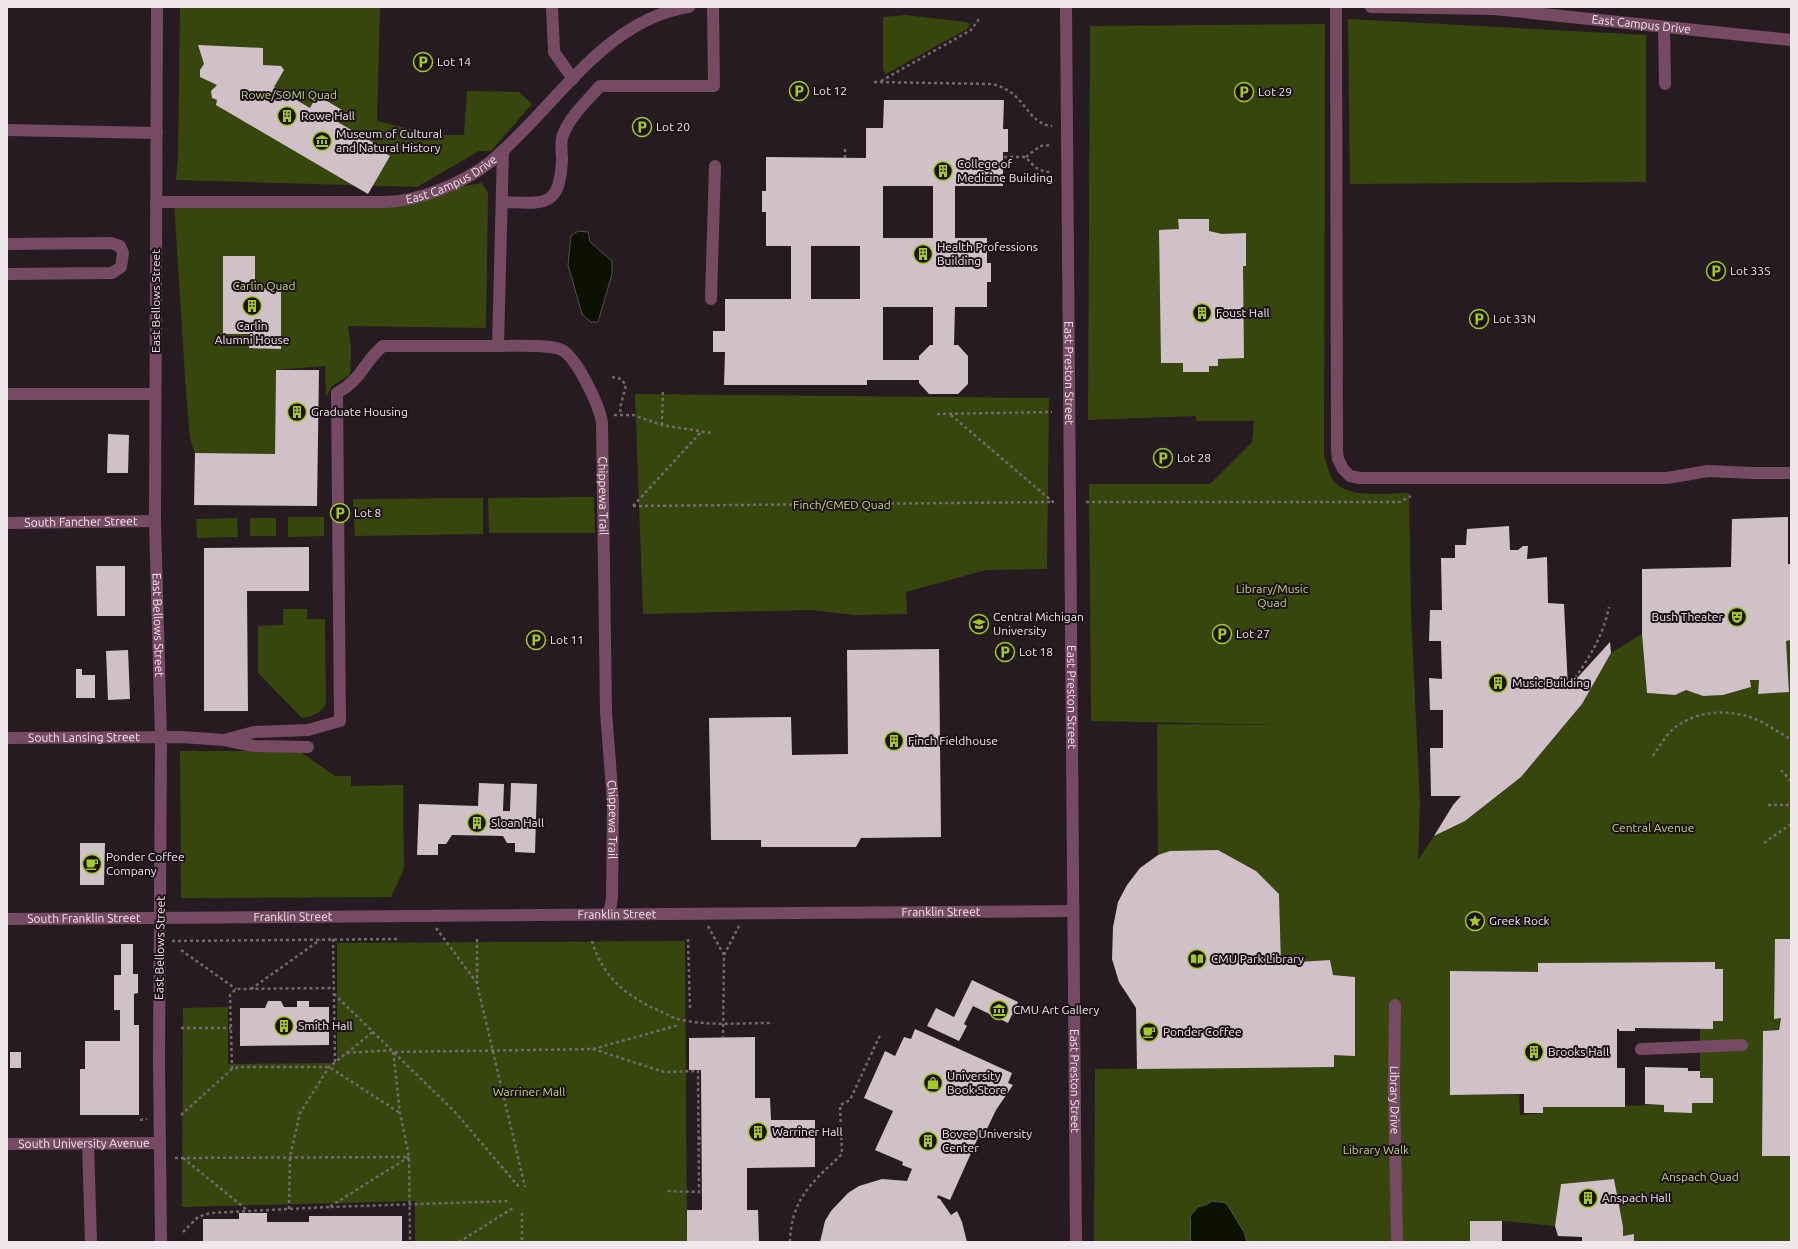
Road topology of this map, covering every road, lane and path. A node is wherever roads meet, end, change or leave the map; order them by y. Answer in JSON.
{"nodes":[{"id":1,"x":157,"y":7,"type":"edge"},
{"id":2,"x":552,"y":7,"type":"edge"},
{"id":3,"x":689,"y":7,"type":"edge"},
{"id":4,"x":713,"y":7,"type":"edge"},
{"id":5,"x":1066,"y":7,"type":"edge"},
{"id":6,"x":1336,"y":7,"type":"edge"},
{"id":7,"x":1371,"y":7,"type":"edge"},
{"id":8,"x":1494,"y":8,"type":"edge"},
{"id":9,"x":979,"y":19,"type":"dead end"},
{"id":10,"x":1664,"y":27,"type":"junction"},
{"id":11,"x":1791,"y":40,"type":"edge"},
{"id":12,"x":573,"y":79,"type":"junction"},
{"id":13,"x":874,"y":82,"type":"dead end"},
{"id":14,"x":880,"y":82,"type":"junction"},
{"id":15,"x":1664,"y":84,"type":"dead end"},
{"id":16,"x":1052,"y":126,"type":"dead end"},
{"id":17,"x":7,"y":130,"type":"edge"},
{"id":18,"x":157,"y":133,"type":"junction"},
{"id":19,"x":1052,"y":145,"type":"dead end"},
{"id":20,"x":845,"y":149,"type":"dead end"},
{"id":21,"x":503,"y":150,"type":"junction"},
{"id":22,"x":1004,"y":157,"type":"dead end"},
{"id":23,"x":1026,"y":157,"type":"junction"},
{"id":24,"x":845,"y":158,"type":"dead end"},
{"id":25,"x":715,"y":166,"type":"dead end"},
{"id":26,"x":1052,"y":172,"type":"dead end"},
{"id":27,"x":156,"y":202,"type":"junction"},
{"id":28,"x":502,"y":202,"type":"junction"},
{"id":29,"x":7,"y":244,"type":"edge"},
{"id":30,"x":7,"y":274,"type":"edge"},
{"id":31,"x":711,"y":299,"type":"dead end"},
{"id":32,"x":498,"y":346,"type":"junction"},
{"id":33,"x":612,"y":377,"type":"dead end"},
{"id":34,"x":663,"y":389,"type":"dead end"},
{"id":35,"x":7,"y":394,"type":"edge"},
{"id":36,"x":155,"y":394,"type":"junction"},
{"id":37,"x":1052,"y":412,"type":"dead end"},
{"id":38,"x":937,"y":414,"type":"dead end"},
{"id":39,"x":613,"y":415,"type":"dead end"},
{"id":40,"x":621,"y":415,"type":"junction"},
{"id":41,"x":951,"y":415,"type":"junction"},
{"id":42,"x":662,"y":425,"type":"junction"},
{"id":43,"x":702,"y":431,"type":"junction"},
{"id":44,"x":711,"y":433,"type":"dead end"},
{"id":45,"x":1791,"y":473,"type":"edge"},
{"id":46,"x":1411,"y":496,"type":"dead end"},
{"id":47,"x":1086,"y":502,"type":"dead end"},
{"id":48,"x":155,"y":521,"type":"junction"},
{"id":49,"x":7,"y":523,"type":"edge"},
{"id":50,"x":1610,"y":607,"type":"dead end"},
{"id":51,"x":1568,"y":688,"type":"dead end"},
{"id":52,"x":7,"y":738,"type":"edge"},
{"id":53,"x":161,"y":738,"type":"junction"},
{"id":54,"x":224,"y":740,"type":"junction"},
{"id":55,"x":1791,"y":740,"type":"edge"},
{"id":56,"x":308,"y":747,"type":"dead end"},
{"id":57,"x":1653,"y":756,"type":"dead end"},
{"id":58,"x":1781,"y":770,"type":"dead end"},
{"id":59,"x":1791,"y":781,"type":"edge"},
{"id":60,"x":1768,"y":805,"type":"dead end"},
{"id":61,"x":1791,"y":805,"type":"edge"},
{"id":62,"x":1791,"y":824,"type":"edge"},
{"id":63,"x":1764,"y":843,"type":"dead end"},
{"id":64,"x":1073,"y":911,"type":"junction"},
{"id":65,"x":699,"y":913,"type":"junction"},
{"id":66,"x":609,"y":914,"type":"junction"},
{"id":67,"x":161,"y":918,"type":"junction"},
{"id":68,"x":7,"y":919,"type":"edge"},
{"id":69,"x":435,"y":927,"type":"dead end"},
{"id":70,"x":320,"y":939,"type":"junction"},
{"id":71,"x":333,"y":939,"type":"junction"},
{"id":72,"x":400,"y":939,"type":"dead end"},
{"id":73,"x":477,"y":939,"type":"dead end"},
{"id":74,"x":688,"y":939,"type":"dead end"},
{"id":75,"x":169,"y":941,"type":"dead end"},
{"id":76,"x":592,"y":941,"type":"dead end"},
{"id":77,"x":180,"y":950,"type":"dead end"},
{"id":78,"x":477,"y":984,"type":"junction"},
{"id":79,"x":334,"y":988,"type":"junction"},
{"id":80,"x":251,"y":989,"type":"junction"},
{"id":81,"x":236,"y":990,"type":"junction"},
{"id":82,"x":334,"y":994,"type":"junction"},
{"id":83,"x":1395,"y":1005,"type":"dead end"},
{"id":84,"x":690,"y":1009,"type":"dead end"},
{"id":85,"x":1013,"y":1013,"type":"dead end"},
{"id":86,"x":1017,"y":1016,"type":"dead end"},
{"id":87,"x":723,"y":1023,"type":"junction"},
{"id":88,"x":770,"y":1023,"type":"dead end"},
{"id":89,"x":679,"y":1025,"type":"dead end"},
{"id":90,"x":181,"y":1028,"type":"dead end"},
{"id":91,"x":231,"y":1028,"type":"junction"},
{"id":92,"x":374,"y":1031,"type":"junction"},
{"id":93,"x":881,"y":1033,"type":"dead end"},
{"id":94,"x":723,"y":1037,"type":"dead end"},
{"id":95,"x":1742,"y":1045,"type":"dead end"},
{"id":96,"x":593,"y":1049,"type":"junction"},
{"id":97,"x":1641,"y":1049,"type":"dead end"},
{"id":98,"x":394,"y":1051,"type":"junction"},
{"id":99,"x":493,"y":1052,"type":"junction"},
{"id":100,"x":346,"y":1053,"type":"junction"},
{"id":101,"x":335,"y":1062,"type":"junction"},
{"id":102,"x":329,"y":1068,"type":"junction"},
{"id":103,"x":232,"y":1069,"type":"junction"},
{"id":104,"x":400,"y":1113,"type":"junction"},
{"id":105,"x":181,"y":1114,"type":"dead end"},
{"id":106,"x":698,"y":1132,"type":"junction"},
{"id":107,"x":160,"y":1143,"type":"junction"},
{"id":108,"x":7,"y":1144,"type":"edge"},
{"id":109,"x":88,"y":1144,"type":"junction"},
{"id":110,"x":702,"y":1144,"type":"dead end"},
{"id":111,"x":182,"y":1157,"type":"junction"},
{"id":112,"x":290,"y":1157,"type":"junction"},
{"id":113,"x":409,"y":1157,"type":"junction"},
{"id":114,"x":175,"y":1158,"type":"dead end"},
{"id":115,"x":519,"y":1187,"type":"dead end"},
{"id":116,"x":525,"y":1187,"type":"dead end"},
{"id":117,"x":667,"y":1191,"type":"dead end"},
{"id":118,"x":510,"y":1201,"type":"dead end"},
{"id":119,"x":409,"y":1205,"type":"junction"},
{"id":120,"x":329,"y":1207,"type":"junction"},
{"id":121,"x":513,"y":1208,"type":"dead end"},
{"id":122,"x":248,"y":1210,"type":"junction"},
{"id":123,"x":289,"y":1210,"type":"junction"},
{"id":124,"x":522,"y":1213,"type":"dead end"},
{"id":125,"x":183,"y":1232,"type":"dead end"},
{"id":126,"x":91,"y":1242,"type":"edge"},
{"id":127,"x":161,"y":1242,"type":"edge"},
{"id":128,"x":410,"y":1242,"type":"edge"},
{"id":129,"x":459,"y":1242,"type":"edge"},
{"id":130,"x":522,"y":1242,"type":"edge"},
{"id":131,"x":790,"y":1242,"type":"edge"},
{"id":132,"x":1076,"y":1242,"type":"edge"},
{"id":133,"x":1397,"y":1242,"type":"edge"}],
"edges":[{"from":1,"to":18,"type":"street","name":"East Bellows Street"},
{"from":2,"to":12,"type":"street"},
{"from":3,"to":12,"type":"street","name":"East Campus Drive"},
{"from":4,"to":28,"type":"street"},
{"from":5,"to":64,"type":"street","name":"East Preston Street"},
{"from":6,"to":45,"type":"street"},
{"from":7,"to":8,"type":"street","name":"East Campus Drive"},
{"from":8,"to":10,"type":"street","name":"East Campus Drive"},
{"from":9,"to":14,"type":"path"},
{"from":10,"to":11,"type":"street","name":"East Campus Drive"},
{"from":10,"to":15,"type":"street"},
{"from":12,"to":21,"type":"street","name":"East Campus Drive"},
{"from":13,"to":14,"type":"path"},
{"from":14,"to":16,"type":"path"},
{"from":17,"to":18,"type":"street"},
{"from":18,"to":27,"type":"street","name":"East Bellows Street"},
{"from":19,"to":23,"type":"path"},
{"from":20,"to":24,"type":"path"},
{"from":21,"to":27,"type":"street","name":"East Campus Drive"},
{"from":21,"to":28,"type":"street"},
{"from":22,"to":23,"type":"path"},
{"from":23,"to":26,"type":"path"},
{"from":25,"to":31,"type":"street"},
{"from":27,"to":36,"type":"street","name":"East Bellows Street"},
{"from":28,"to":32,"type":"street"},
{"from":29,"to":30,"type":"street"},
{"from":32,"to":54,"type":"street","name":"Chippewa Trail"},
{"from":32,"to":66,"type":"street","name":"Chippewa Trail"},
{"from":33,"to":40,"type":"path"},
{"from":34,"to":42,"type":"path"},
{"from":35,"to":36,"type":"street"},
{"from":36,"to":48,"type":"street","name":"East Bellows Street"},
{"from":37,"to":41,"type":"path"},
{"from":38,"to":41,"type":"path"},
{"from":39,"to":40,"type":"path"},
{"from":40,"to":42,"type":"path"},
{"from":41,"to":43,"type":"path"},
{"from":42,"to":43,"type":"path"},
{"from":43,"to":44,"type":"path"},
{"from":46,"to":47,"type":"path"},
{"from":48,"to":49,"type":"street","name":"South Fancher Street"},
{"from":48,"to":53,"type":"street","name":"East Bellows Street"},
{"from":50,"to":51,"type":"path"},
{"from":52,"to":53,"type":"street","name":"South Lansing Street"},
{"from":53,"to":54,"type":"street","name":"South Lansing Street"},
{"from":53,"to":67,"type":"street","name":"East Bellows Street"},
{"from":54,"to":56,"type":"street"},
{"from":55,"to":57,"type":"path"},
{"from":58,"to":59,"type":"path"},
{"from":60,"to":61,"type":"path"},
{"from":62,"to":63,"type":"path"},
{"from":64,"to":65,"type":"street","name":"Franklin Street"},
{"from":64,"to":132,"type":"street","name":"East Preston Street"},
{"from":65,"to":66,"type":"street","name":"Franklin Street"},
{"from":65,"to":87,"type":"path"},
{"from":66,"to":67,"type":"street","name":"Franklin Street"},
{"from":67,"to":68,"type":"street","name":"South Franklin Street"},
{"from":67,"to":107,"type":"street","name":"East Bellows Street"},
{"from":69,"to":78,"type":"path"},
{"from":70,"to":71,"type":"path"},
{"from":70,"to":75,"type":"path"},
{"from":70,"to":80,"type":"path"},
{"from":71,"to":72,"type":"path"},
{"from":71,"to":79,"type":"path"},
{"from":73,"to":78,"type":"path"},
{"from":74,"to":84,"type":"path"},
{"from":76,"to":87,"type":"path"},
{"from":77,"to":81,"type":"path"},
{"from":78,"to":99,"type":"path"},
{"from":79,"to":80,"type":"path"},
{"from":79,"to":82,"type":"path"},
{"from":80,"to":81,"type":"path"},
{"from":81,"to":91,"type":"path"},
{"from":82,"to":92,"type":"path"},
{"from":82,"to":101,"type":"path"},
{"from":83,"to":133,"type":"street","name":"Library Drive"},
{"from":85,"to":86,"type":"path"},
{"from":87,"to":88,"type":"path"},
{"from":87,"to":94,"type":"path"},
{"from":89,"to":96,"type":"path"},
{"from":90,"to":91,"type":"path"},
{"from":91,"to":103,"type":"path"},
{"from":92,"to":98,"type":"path"},
{"from":92,"to":100,"type":"path"},
{"from":93,"to":131,"type":"path"},
{"from":95,"to":97,"type":"street"},
{"from":96,"to":99,"type":"path"},
{"from":96,"to":106,"type":"path"},
{"from":98,"to":99,"type":"path"},
{"from":98,"to":100,"type":"path"},
{"from":98,"to":104,"type":"path"},
{"from":98,"to":115,"type":"path"},
{"from":99,"to":116,"type":"path"},
{"from":100,"to":101,"type":"path"},
{"from":101,"to":102,"type":"path"},
{"from":102,"to":103,"type":"path"},
{"from":102,"to":104,"type":"path"},
{"from":102,"to":112,"type":"path"},
{"from":103,"to":105,"type":"path"},
{"from":104,"to":113,"type":"path"},
{"from":106,"to":110,"type":"path"},
{"from":106,"to":117,"type":"path"},
{"from":107,"to":109,"type":"street","name":"South University Avenue"},
{"from":107,"to":127,"type":"street","name":"East Bellows Street"},
{"from":108,"to":109,"type":"street","name":"South University Avenue"},
{"from":109,"to":126,"type":"street"},
{"from":111,"to":112,"type":"path"},
{"from":111,"to":114,"type":"path"},
{"from":111,"to":122,"type":"path"},
{"from":112,"to":113,"type":"path"},
{"from":112,"to":123,"type":"path"},
{"from":113,"to":119,"type":"path"},
{"from":113,"to":120,"type":"path"},
{"from":118,"to":119,"type":"path"},
{"from":119,"to":120,"type":"path"},
{"from":119,"to":128,"type":"path"},
{"from":120,"to":123,"type":"path"},
{"from":121,"to":129,"type":"path"},
{"from":122,"to":123,"type":"path"},
{"from":122,"to":125,"type":"path"},
{"from":124,"to":130,"type":"path"}]}
